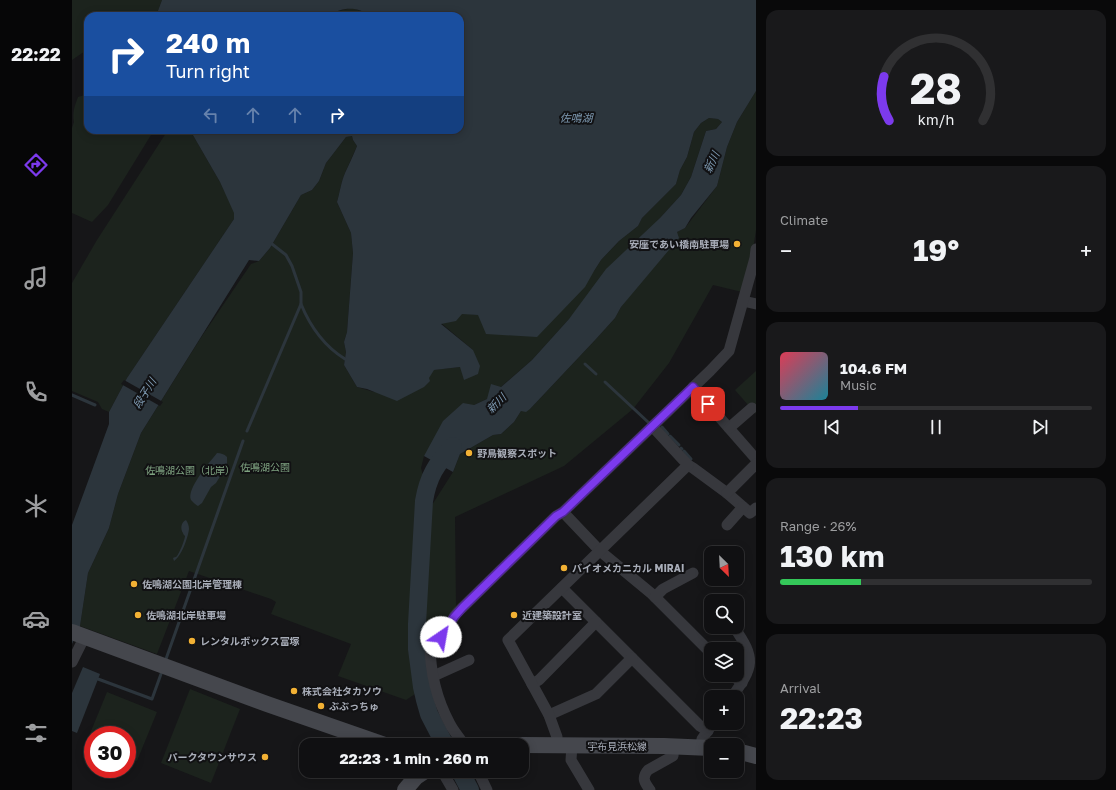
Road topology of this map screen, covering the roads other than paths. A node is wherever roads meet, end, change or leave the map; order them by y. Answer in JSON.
{"nodes":[{"id":1,"x":756,"y":249,"type":"edge"},
{"id":2,"x":753,"y":274,"type":"edge"},
{"id":3,"x":742,"y":301,"type":"junction"},
{"id":4,"x":756,"y":304,"type":"edge"},
{"id":5,"x":693,"y":387,"type":"junction"},
{"id":6,"x":752,"y":408,"type":"dead end"},
{"id":7,"x":652,"y":426,"type":"junction"},
{"id":8,"x":729,"y":428,"type":"junction"},
{"id":9,"x":756,"y":459,"type":"edge"},
{"id":10,"x":756,"y":464,"type":"edge"},
{"id":11,"x":688,"y":466,"type":"junction"},
{"id":12,"x":727,"y":493,"type":"junction"},
{"id":13,"x":743,"y":507,"type":"junction"},
{"id":14,"x":756,"y":508,"type":"edge"},
{"id":15,"x":563,"y":512,"type":"junction"},
{"id":16,"x":727,"y":525,"type":"dead end"},
{"id":17,"x":600,"y":550,"type":"junction"},
{"id":18,"x":693,"y":573,"type":"dead end"},
{"id":19,"x":562,"y":588,"type":"junction"},
{"id":20,"x":655,"y":597,"type":"junction"},
{"id":21,"x":596,"y":622,"type":"junction"},
{"id":22,"x":79,"y":634,"type":"edge"},
{"id":23,"x":738,"y":634,"type":"edge"},
{"id":24,"x":704,"y":646,"type":"edge"},
{"id":25,"x":632,"y":658,"type":"junction"},
{"id":26,"x":469,"y":660,"type":"dead end"},
{"id":27,"x":72,"y":662,"type":"edge"},
{"id":28,"x":433,"y":675,"type":"junction"},
{"id":29,"x":742,"y":683,"type":"joint"},
{"id":30,"x":532,"y":684,"type":"junction"},
{"id":31,"x":737,"y":690,"type":"edge"},
{"id":32,"x":549,"y":715,"type":"junction"},
{"id":33,"x":704,"y":726,"type":"edge"},
{"id":34,"x":708,"y":730,"type":"edge"},
{"id":35,"x":365,"y":738,"type":"edge"},
{"id":36,"x":460,"y":738,"type":"edge"},
{"id":37,"x":704,"y":744,"type":"edge"},
{"id":38,"x":529,"y":745,"type":"edge"},
{"id":39,"x":564,"y":745,"type":"junction"},
{"id":40,"x":674,"y":747,"type":"junction"},
{"id":41,"x":704,"y":748,"type":"edge"},
{"id":42,"x":744,"y":753,"type":"edge"},
{"id":43,"x":756,"y":756,"type":"edge"},
{"id":44,"x":415,"y":778,"type":"edge"},
{"id":45,"x":446,"y":778,"type":"edge"},
{"id":46,"x":481,"y":778,"type":"edge"},
{"id":47,"x":405,"y":790,"type":"edge"},
{"id":48,"x":453,"y":790,"type":"edge"},
{"id":49,"x":487,"y":790,"type":"edge"},
{"id":50,"x":589,"y":790,"type":"edge"},
{"id":51,"x":650,"y":790,"type":"edge"}],
"edges":[{"from":1,"to":2,"type":"street"},
{"from":2,"to":3,"type":"street"},
{"from":3,"to":4,"type":"street"},
{"from":3,"to":5,"type":"street"},
{"from":5,"to":7,"type":"street"},
{"from":5,"to":8,"type":"street"},
{"from":6,"to":8,"type":"street"},
{"from":7,"to":11,"type":"street"},
{"from":7,"to":15,"type":"street"},
{"from":8,"to":9,"type":"street"},
{"from":10,"to":12,"type":"street"},
{"from":11,"to":12,"type":"street"},
{"from":11,"to":17,"type":"street"},
{"from":12,"to":13,"type":"street"},
{"from":13,"to":14,"type":"street"},
{"from":13,"to":16,"type":"street"},
{"from":15,"to":17,"type":"street"},
{"from":15,"to":28,"type":"street"},
{"from":17,"to":19,"type":"street"},
{"from":17,"to":20,"type":"street"},
{"from":18,"to":20,"type":"street"},
{"from":19,"to":21,"type":"street"},
{"from":19,"to":30,"type":"street"},
{"from":20,"to":24,"type":"street"},
{"from":21,"to":25,"type":"street"},
{"from":21,"to":30,"type":"street"},
{"from":22,"to":27,"type":"street"},
{"from":22,"to":35,"type":"street"},
{"from":23,"to":29,"type":"street"},
{"from":25,"to":32,"type":"street"},
{"from":25,"to":33,"type":"street"},
{"from":26,"to":28,"type":"street"},
{"from":28,"to":36,"type":"street"},
{"from":29,"to":31,"type":"street"},
{"from":30,"to":32,"type":"street"},
{"from":32,"to":39,"type":"street"},
{"from":34,"to":37,"type":"street"},
{"from":38,"to":39,"type":"street","name":"宇布見浜松線"},
{"from":39,"to":40,"type":"street","name":"宇布見浜松線"},
{"from":39,"to":50,"type":"street"},
{"from":40,"to":41,"type":"street","name":"宇布見浜松線"},
{"from":40,"to":51,"type":"street"},
{"from":42,"to":43,"type":"street"},
{"from":44,"to":47,"type":"street"},
{"from":45,"to":48,"type":"street"},
{"from":46,"to":49,"type":"street"}]}
